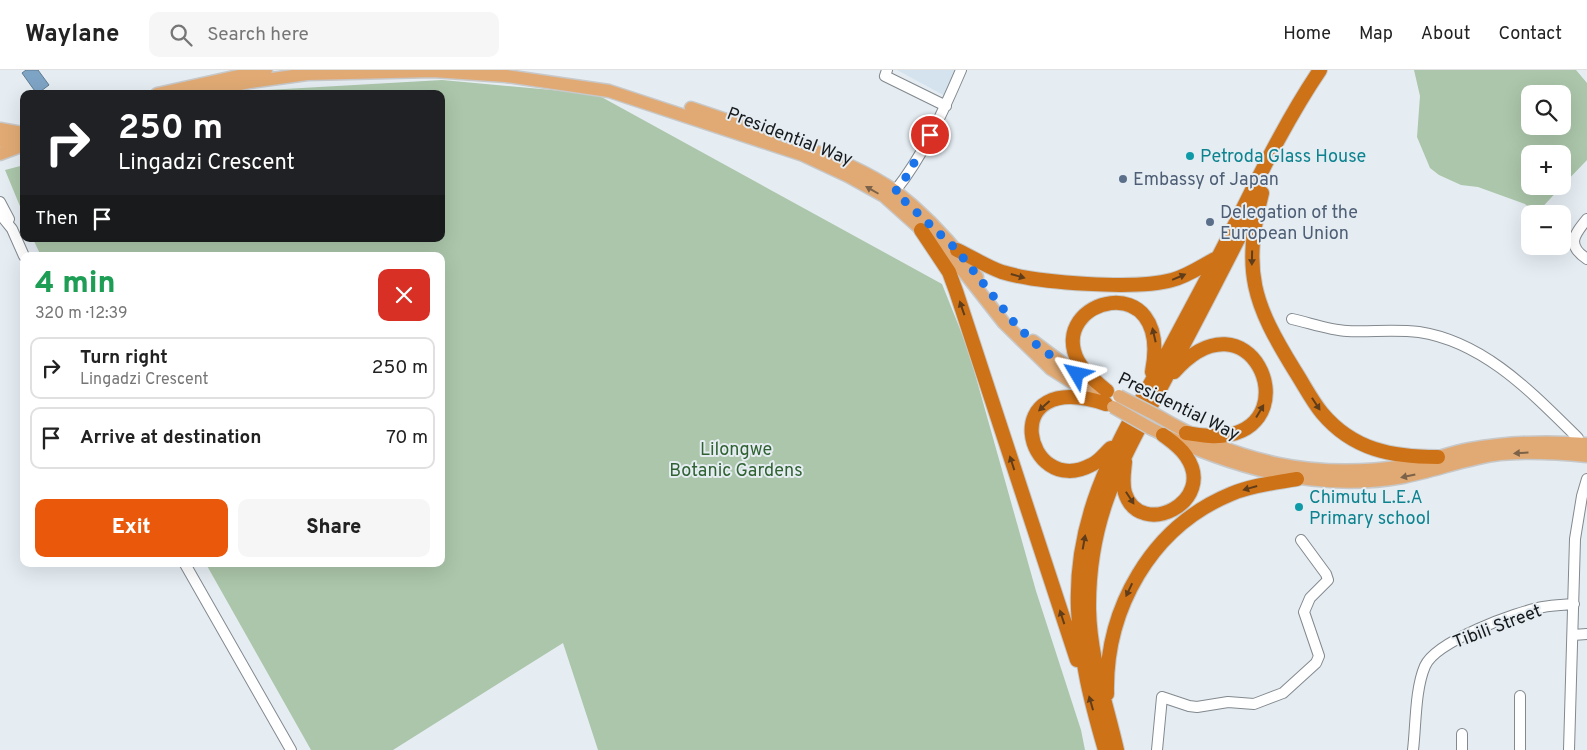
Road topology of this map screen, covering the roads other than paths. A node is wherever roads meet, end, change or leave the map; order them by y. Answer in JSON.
{"nodes":[{"id":1,"x":266,"y":70,"type":"edge"},
{"id":2,"x":522,"y":70,"type":"edge"},
{"id":3,"x":887,"y":70,"type":"edge"},
{"id":4,"x":961,"y":70,"type":"edge"},
{"id":5,"x":1320,"y":70,"type":"edge"},
{"id":6,"x":1327,"y":70,"type":"edge"},
{"id":7,"x":175,"y":90,"type":"edge"},
{"id":8,"x":213,"y":90,"type":"edge"},
{"id":9,"x":946,"y":106,"type":"junction"},
{"id":10,"x":0,"y":129,"type":"edge"},
{"id":11,"x":20,"y":133,"type":"edge"},
{"id":12,"x":20,"y":135,"type":"edge"},
{"id":13,"x":0,"y":141,"type":"edge"},
{"id":14,"x":20,"y":146,"type":"edge"},
{"id":15,"x":0,"y":154,"type":"edge"},
{"id":16,"x":895,"y":192,"type":"junction"},
{"id":17,"x":1262,"y":193,"type":"junction"},
{"id":18,"x":0,"y":202,"type":"edge"},
{"id":19,"x":0,"y":214,"type":"edge"},
{"id":20,"x":1587,"y":219,"type":"edge"},
{"id":21,"x":12,"y":230,"type":"junction"},
{"id":22,"x":921,"y":230,"type":"junction"},
{"id":23,"x":957,"y":250,"type":"junction"},
{"id":24,"x":22,"y":252,"type":"edge"},
{"id":25,"x":1217,"y":258,"type":"junction"},
{"id":26,"x":1587,"y":259,"type":"edge"},
{"id":27,"x":1201,"y":301,"type":"junction"},
{"id":28,"x":1292,"y":319,"type":"dead end"},
{"id":29,"x":1156,"y":385,"type":"junction"},
{"id":30,"x":1111,"y":399,"type":"junction"},
{"id":31,"x":1186,"y":433,"type":"junction"},
{"id":32,"x":1163,"y":435,"type":"junction"},
{"id":33,"x":1584,"y":441,"type":"edge"},
{"id":34,"x":1121,"y":447,"type":"junction"},
{"id":35,"x":1587,"y":456,"type":"edge"},
{"id":36,"x":1438,"y":457,"type":"junction"},
{"id":37,"x":1295,"y":473,"type":"junction"},
{"id":38,"x":1587,"y":481,"type":"edge"},
{"id":39,"x":1301,"y":540,"type":"dead end"},
{"id":40,"x":188,"y":567,"type":"edge"},
{"id":41,"x":1574,"y":604,"type":"junction"},
{"id":42,"x":1587,"y":634,"type":"edge"},
{"id":43,"x":1573,"y":635,"type":"junction"},
{"id":44,"x":1085,"y":680,"type":"junction"},
{"id":45,"x":1520,"y":696,"type":"dead end"},
{"id":46,"x":1108,"y":716,"type":"junction"},
{"id":47,"x":1462,"y":734,"type":"dead end"},
{"id":48,"x":291,"y":750,"type":"edge"},
{"id":49,"x":1104,"y":750,"type":"edge"},
{"id":50,"x":1117,"y":750,"type":"edge"},
{"id":51,"x":1157,"y":750,"type":"edge"},
{"id":52,"x":1413,"y":750,"type":"edge"},
{"id":53,"x":1462,"y":750,"type":"edge"},
{"id":54,"x":1520,"y":750,"type":"edge"},
{"id":55,"x":1569,"y":750,"type":"edge"}],
"edges":[{"from":1,"to":7,"type":"main road"},
{"from":2,"to":16,"type":"main road","name":"Presidential Way"},
{"from":3,"to":9,"type":"street"},
{"from":4,"to":9,"type":"street"},
{"from":5,"to":25,"type":"highway"},
{"from":6,"to":17,"type":"highway"},
{"from":22,"to":8,"type":"main road","name":"Presidential Way","one_way":true},
{"from":9,"to":16,"type":"street"},
{"from":10,"to":11,"type":"main road"},
{"from":12,"to":13,"type":"main road"},
{"from":14,"to":15,"type":"main road"},
{"from":16,"to":23,"type":"main road","name":"Presidential Way"},
{"from":17,"to":27,"type":"highway"},
{"from":17,"to":36,"type":"highway","one_way":true},
{"from":18,"to":21,"type":"street"},
{"from":19,"to":21,"type":"street"},
{"from":20,"to":26,"type":"street"},
{"from":21,"to":24,"type":"street"},
{"from":22,"to":30,"type":"main road","name":"Presidential Way"},
{"from":44,"to":22,"type":"highway","one_way":true},
{"from":23,"to":25,"type":"highway","one_way":true},
{"from":23,"to":30,"type":"main road","name":"Presidential Way"},
{"from":25,"to":27,"type":"highway"},
{"from":27,"to":29,"type":"highway"},
{"from":28,"to":33,"type":"street"},
{"from":29,"to":30,"type":"highway","one_way":true},
{"from":31,"to":29,"type":"highway","one_way":true},
{"from":29,"to":34,"type":"highway"},
{"from":30,"to":31,"type":"main road","name":"Presidential Way","bridge":true},
{"from":30,"to":32,"type":"main road","name":"Presidential Way","bridge":true},
{"from":30,"to":34,"type":"highway","one_way":true},
{"from":31,"to":37,"type":"main road","name":"Presidential Way"},
{"from":34,"to":32,"type":"highway","one_way":true},
{"from":32,"to":37,"type":"main road","name":"Presidential Way"},
{"from":33,"to":36,"type":"main road"},
{"from":44,"to":34,"type":"highway","one_way":true},
{"from":34,"to":46,"type":"highway"},
{"from":35,"to":37,"type":"main road","name":"Presidential Way","one_way":true},
{"from":36,"to":37,"type":"main road"},
{"from":37,"to":46,"type":"highway","one_way":true},
{"from":38,"to":41,"type":"street"},
{"from":39,"to":51,"type":"street"},
{"from":40,"to":48,"type":"street"},
{"from":41,"to":43,"type":"street"},
{"from":41,"to":52,"type":"street","name":"Tibili Street"},
{"from":42,"to":43,"type":"street"},
{"from":43,"to":55,"type":"street"},
{"from":49,"to":44,"type":"highway","one_way":true},
{"from":45,"to":54,"type":"street"},
{"from":46,"to":50,"type":"highway"},
{"from":47,"to":53,"type":"street"}]}
